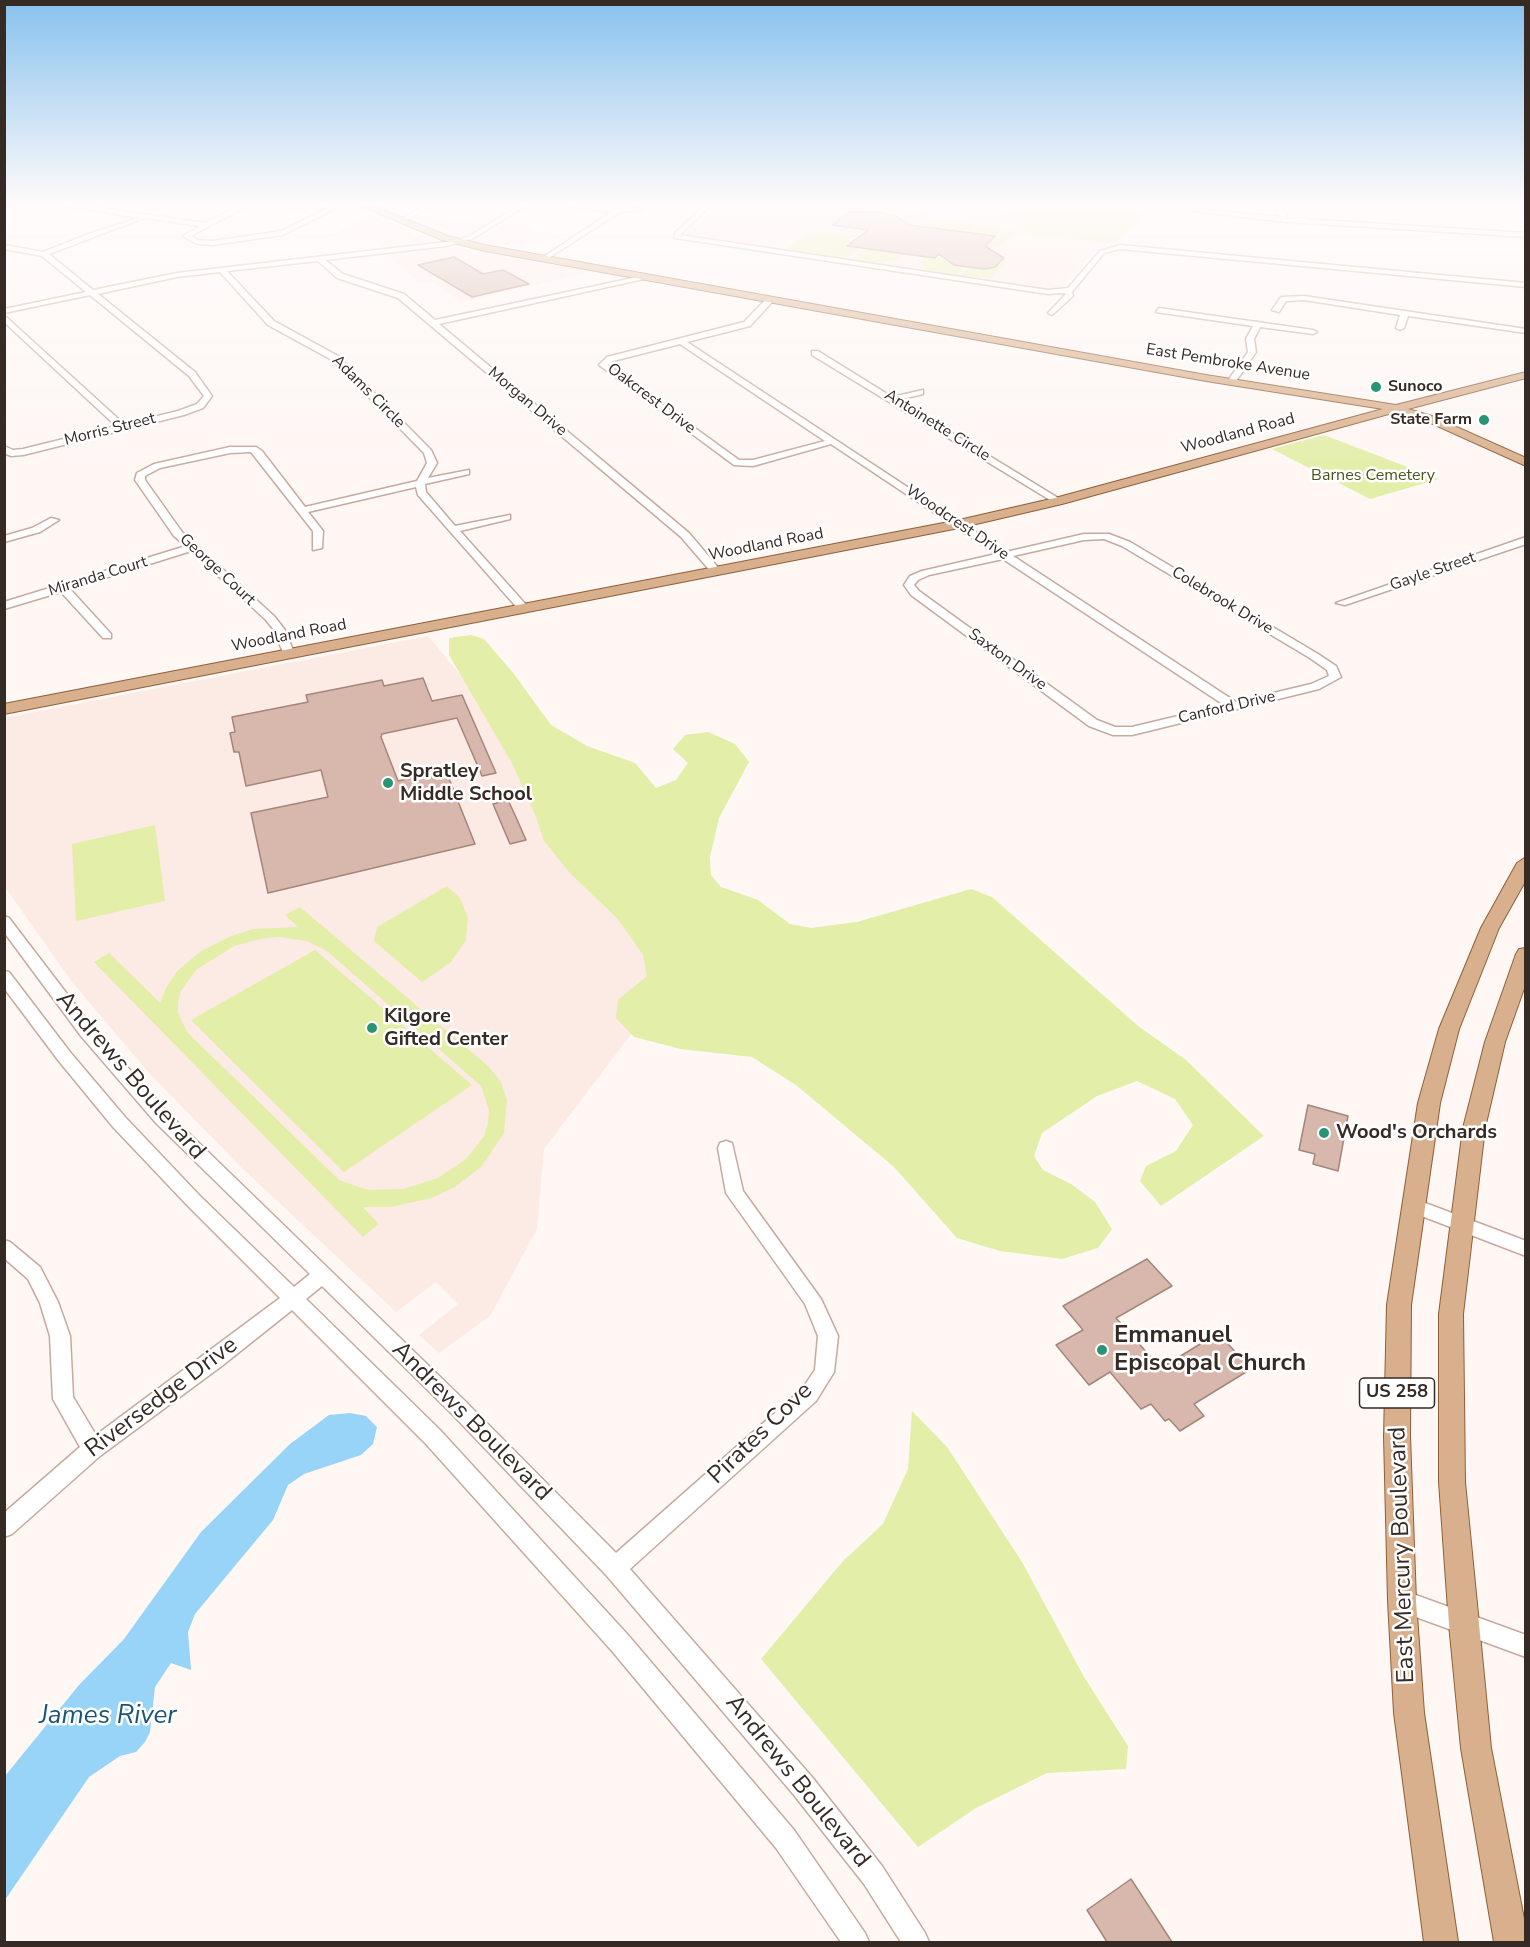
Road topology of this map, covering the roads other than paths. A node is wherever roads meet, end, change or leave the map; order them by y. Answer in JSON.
{"nodes":[{"id":1,"x":92,"y":293,"type":"joint"},
{"id":2,"x":243,"y":293,"type":"edge"},
{"id":3,"x":391,"y":293,"type":"edge"},
{"id":4,"x":571,"y":293,"type":"edge"},
{"id":5,"x":731,"y":293,"type":"edge"},
{"id":6,"x":1068,"y":293,"type":"edge"},
{"id":7,"x":770,"y":300,"type":"junction"},
{"id":8,"x":1158,"y":310,"type":"dead end"},
{"id":9,"x":1276,"y":310,"type":"dead end"},
{"id":10,"x":4,"y":311,"type":"edge"},
{"id":11,"x":1405,"y":312,"type":"junction"},
{"id":12,"x":1052,"y":314,"type":"dead end"},
{"id":13,"x":4,"y":317,"type":"edge"},
{"id":14,"x":433,"y":323,"type":"junction"},
{"id":15,"x":1258,"y":324,"type":"junction"},
{"id":16,"x":1401,"y":327,"type":"dead end"},
{"id":17,"x":1526,"y":331,"type":"edge"},
{"id":18,"x":1313,"y":332,"type":"dead end"},
{"id":19,"x":681,"y":341,"type":"junction"},
{"id":20,"x":814,"y":353,"type":"dead end"},
{"id":21,"x":1526,"y":375,"type":"edge"},
{"id":22,"x":1231,"y":382,"type":"junction"},
{"id":23,"x":920,"y":392,"type":"dead end"},
{"id":24,"x":893,"y":399,"type":"junction"},
{"id":25,"x":1398,"y":408,"type":"junction"},
{"id":26,"x":122,"y":428,"type":"junction"},
{"id":27,"x":834,"y":441,"type":"junction"},
{"id":28,"x":419,"y":443,"type":"junction"},
{"id":29,"x":404,"y":447,"type":"dead end"},
{"id":30,"x":9,"y":451,"type":"edge"},
{"id":31,"x":1526,"y":463,"type":"edge"},
{"id":32,"x":466,"y":472,"type":"dead end"},
{"id":33,"x":420,"y":484,"type":"junction"},
{"id":34,"x":1058,"y":501,"type":"junction"},
{"id":35,"x":303,"y":510,"type":"junction"},
{"id":36,"x":507,"y":517,"type":"dead end"},
{"id":37,"x":54,"y":520,"type":"dead end"},
{"id":38,"x":959,"y":524,"type":"junction"},
{"id":39,"x":454,"y":529,"type":"junction"},
{"id":40,"x":4,"y":539,"type":"edge"},
{"id":41,"x":1526,"y":540,"type":"edge"},
{"id":42,"x":191,"y":548,"type":"junction"},
{"id":43,"x":316,"y":548,"type":"dead end"},
{"id":44,"x":1005,"y":556,"type":"junction"},
{"id":45,"x":716,"y":571,"type":"junction"},
{"id":46,"x":63,"y":588,"type":"junction"},
{"id":47,"x":1341,"y":603,"type":"dead end"},
{"id":48,"x":4,"y":606,"type":"edge"},
{"id":49,"x":525,"y":609,"type":"junction"},
{"id":50,"x":107,"y":636,"type":"dead end"},
{"id":51,"x":288,"y":653,"type":"junction"},
{"id":52,"x":1335,"y":673,"type":"joint"},
{"id":53,"x":1233,"y":706,"type":"junction"},
{"id":54,"x":4,"y":709,"type":"edge"},
{"id":55,"x":1113,"y":731,"type":"joint"},
{"id":56,"x":1526,"y":863,"type":"edge"},
{"id":57,"x":4,"y":921,"type":"edge"},
{"id":58,"x":1526,"y":954,"type":"edge"},
{"id":59,"x":4,"y":975,"type":"edge"},
{"id":60,"x":726,"y":1148,"type":"dead end"},
{"id":61,"x":1412,"y":1205,"type":"junction"},
{"id":62,"x":1462,"y":1222,"type":"junction"},
{"id":63,"x":4,"y":1247,"type":"edge"},
{"id":64,"x":1526,"y":1249,"type":"edge"},
{"id":65,"x":323,"y":1275,"type":"junction"},
{"id":66,"x":291,"y":1298,"type":"junction"},
{"id":67,"x":93,"y":1449,"type":"junction"},
{"id":68,"x":4,"y":1527,"type":"edge"},
{"id":69,"x":615,"y":1568,"type":"junction"},
{"id":70,"x":1402,"y":1601,"type":"junction"},
{"id":71,"x":1464,"y":1624,"type":"junction"},
{"id":72,"x":1526,"y":1646,"type":"edge"},
{"id":73,"x":856,"y":1942,"type":"edge"},
{"id":74,"x":916,"y":1942,"type":"edge"},
{"id":75,"x":1441,"y":1942,"type":"edge"},
{"id":76,"x":1511,"y":1942,"type":"edge"}],
"edges":[{"from":1,"to":10,"type":"street"},
{"from":1,"to":26,"type":"street","name":"Morris Street"},
{"from":2,"to":28,"type":"street","name":"Adams Circle"},
{"from":3,"to":14,"type":"street","name":"Morgan Drive"},
{"from":4,"to":14,"type":"street"},
{"from":5,"to":7,"type":"main road","name":"East Pembroke Avenue"},
{"from":6,"to":12,"type":"street"},
{"from":7,"to":19,"type":"street","name":"Oakcrest Drive"},
{"from":7,"to":22,"type":"main road","name":"East Pembroke Avenue"},
{"from":8,"to":15,"type":"street"},
{"from":9,"to":11,"type":"street"},
{"from":11,"to":16,"type":"street"},
{"from":11,"to":17,"type":"street"},
{"from":13,"to":26,"type":"street"},
{"from":14,"to":45,"type":"street","name":"Morgan Drive"},
{"from":15,"to":18,"type":"street"},
{"from":15,"to":22,"type":"street"},
{"from":19,"to":27,"type":"street","name":"Woodcrest Drive"},
{"from":19,"to":27,"type":"street","name":"Oakcrest Drive"},
{"from":20,"to":24,"type":"street","name":"Antoinette Circle"},
{"from":21,"to":25,"type":"main road","name":"Woodland Road"},
{"from":22,"to":25,"type":"main road","name":"East Pembroke Avenue"},
{"from":23,"to":24,"type":"street"},
{"from":24,"to":34,"type":"street","name":"Antoinette Circle"},
{"from":25,"to":31,"type":"main road","name":"East Pembroke Avenue"},
{"from":25,"to":34,"type":"main road","name":"Woodland Road"},
{"from":26,"to":30,"type":"street","name":"Morris Street"},
{"from":27,"to":38,"type":"street","name":"Woodcrest Drive"},
{"from":28,"to":29,"type":"street"},
{"from":28,"to":33,"type":"street","name":"Adams Circle"},
{"from":32,"to":33,"type":"street"},
{"from":33,"to":35,"type":"street"},
{"from":33,"to":39,"type":"street"},
{"from":34,"to":38,"type":"main road","name":"Woodland Road"},
{"from":35,"to":42,"type":"street","name":"George Court"},
{"from":35,"to":43,"type":"street","name":"George Court"},
{"from":36,"to":39,"type":"street"},
{"from":37,"to":40,"type":"street"},
{"from":38,"to":44,"type":"street","name":"Woodcrest Drive"},
{"from":38,"to":45,"type":"main road","name":"Woodland Road"},
{"from":39,"to":49,"type":"street"},
{"from":41,"to":47,"type":"street","name":"Gayle Street"},
{"from":42,"to":46,"type":"street","name":"Miranda Court"},
{"from":42,"to":51,"type":"street","name":"George Court"},
{"from":44,"to":52,"type":"street","name":"Colebrook Drive"},
{"from":44,"to":53,"type":"street","name":"Woodcrest Drive"},
{"from":44,"to":55,"type":"street","name":"Saxton Drive"},
{"from":45,"to":49,"type":"main road","name":"Woodland Road"},
{"from":46,"to":48,"type":"street","name":"Miranda Court"},
{"from":46,"to":50,"type":"street"},
{"from":49,"to":51,"type":"main road","name":"Woodland Road"},
{"from":51,"to":54,"type":"main road","name":"Woodland Road"},
{"from":52,"to":53,"type":"street","name":"Canford Drive"},
{"from":53,"to":55,"type":"street","name":"Canford Drive"},
{"from":56,"to":61,"type":"main road","name":"East Mercury Boulevard","number":"US 258"},
{"from":57,"to":65,"type":"street","name":"Andrews Boulevard"},
{"from":58,"to":62,"type":"main road","number":"US 258"},
{"from":59,"to":66,"type":"street","name":"Andrews Boulevard"},
{"from":60,"to":69,"type":"street","name":"Pirates Cove"},
{"from":61,"to":62,"type":"street"},
{"from":61,"to":70,"type":"main road","name":"East Mercury Boulevard","number":"US 258"},
{"from":62,"to":64,"type":"street"},
{"from":62,"to":71,"type":"main road","number":"US 258"},
{"from":63,"to":67,"type":"street"},
{"from":65,"to":66,"type":"street","name":"Riversedge Drive"},
{"from":65,"to":69,"type":"street","name":"Andrews Boulevard"},
{"from":66,"to":67,"type":"street","name":"Riversedge Drive"},
{"from":66,"to":73,"type":"street","name":"Andrews Boulevard"},
{"from":67,"to":68,"type":"street","name":"Riversedge Drive"},
{"from":69,"to":74,"type":"street","name":"Andrews Boulevard"},
{"from":70,"to":71,"type":"street"},
{"from":70,"to":75,"type":"main road","name":"East Mercury Boulevard","number":"US 258"},
{"from":71,"to":72,"type":"street"},
{"from":71,"to":76,"type":"main road","number":"US 258"}]}
